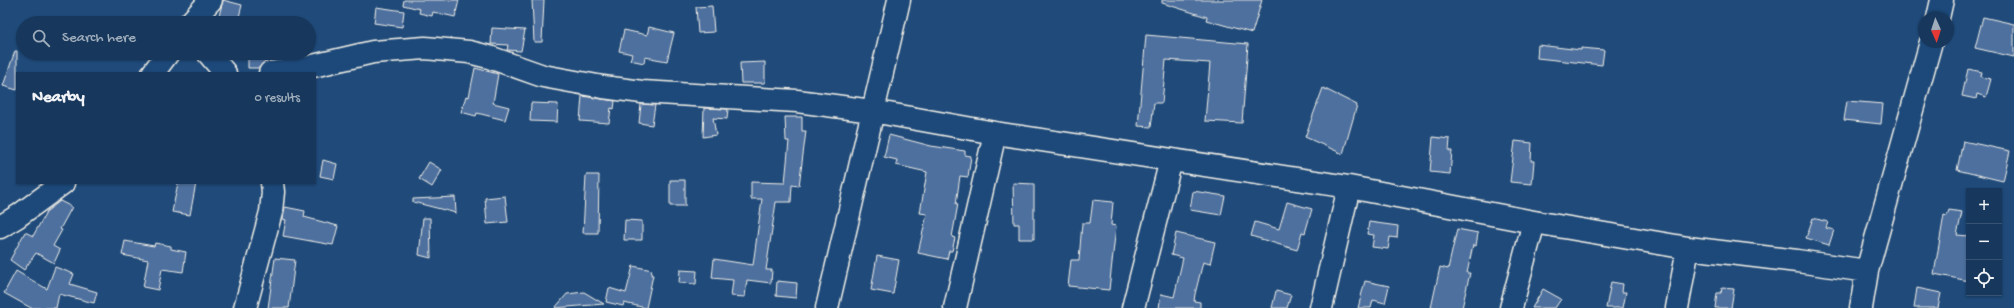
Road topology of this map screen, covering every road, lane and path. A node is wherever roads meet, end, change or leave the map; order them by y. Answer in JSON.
{"nodes":[{"id":1,"x":211,"y":0,"type":"edge"},
{"id":2,"x":899,"y":0,"type":"edge"},
{"id":3,"x":1942,"y":0,"type":"edge"},
{"id":4,"x":1939,"y":12,"type":"edge"},
{"id":5,"x":197,"y":16,"type":"edge"},
{"id":6,"x":1929,"y":48,"type":"edge"},
{"id":7,"x":163,"y":60,"type":"edge"},
{"id":8,"x":214,"y":60,"type":"edge"},
{"id":9,"x":154,"y":72,"type":"edge"},
{"id":10,"x":224,"y":72,"type":"edge"},
{"id":11,"x":278,"y":72,"type":"edge"},
{"id":12,"x":872,"y":111,"type":"junction"},
{"id":13,"x":994,"y":133,"type":"junction"},
{"id":14,"x":1171,"y":160,"type":"junction"},
{"id":15,"x":62,"y":184,"type":"edge"},
{"id":16,"x":272,"y":184,"type":"edge"},
{"id":17,"x":1350,"y":187,"type":"junction"},
{"id":18,"x":1534,"y":222,"type":"junction"},
{"id":19,"x":0,"y":227,"type":"edge"},
{"id":20,"x":1688,"y":248,"type":"junction"},
{"id":21,"x":1867,"y":271,"type":"junction"},
{"id":22,"x":245,"y":308,"type":"edge"},
{"id":23,"x":827,"y":308,"type":"edge"},
{"id":24,"x":955,"y":308,"type":"edge"},
{"id":25,"x":1133,"y":308,"type":"edge"},
{"id":26,"x":1322,"y":308,"type":"edge"},
{"id":27,"x":1511,"y":308,"type":"edge"},
{"id":28,"x":1677,"y":308,"type":"edge"},
{"id":29,"x":1861,"y":308,"type":"edge"}],
"edges":[{"from":1,"to":5,"type":"street"},
{"from":2,"to":12,"type":"street"},
{"from":3,"to":4,"type":"street"},
{"from":6,"to":21,"type":"street"},
{"from":7,"to":9,"type":"street"},
{"from":8,"to":10,"type":"street"},
{"from":11,"to":12,"type":"street"},
{"from":12,"to":13,"type":"street"},
{"from":12,"to":23,"type":"street"},
{"from":13,"to":14,"type":"street"},
{"from":13,"to":24,"type":"street"},
{"from":14,"to":17,"type":"street"},
{"from":14,"to":25,"type":"street"},
{"from":15,"to":19,"type":"street"},
{"from":16,"to":22,"type":"street"},
{"from":17,"to":18,"type":"street"},
{"from":17,"to":26,"type":"street"},
{"from":18,"to":20,"type":"street"},
{"from":18,"to":27,"type":"street"},
{"from":20,"to":21,"type":"street"},
{"from":20,"to":28,"type":"street"},
{"from":21,"to":29,"type":"street"}]}
